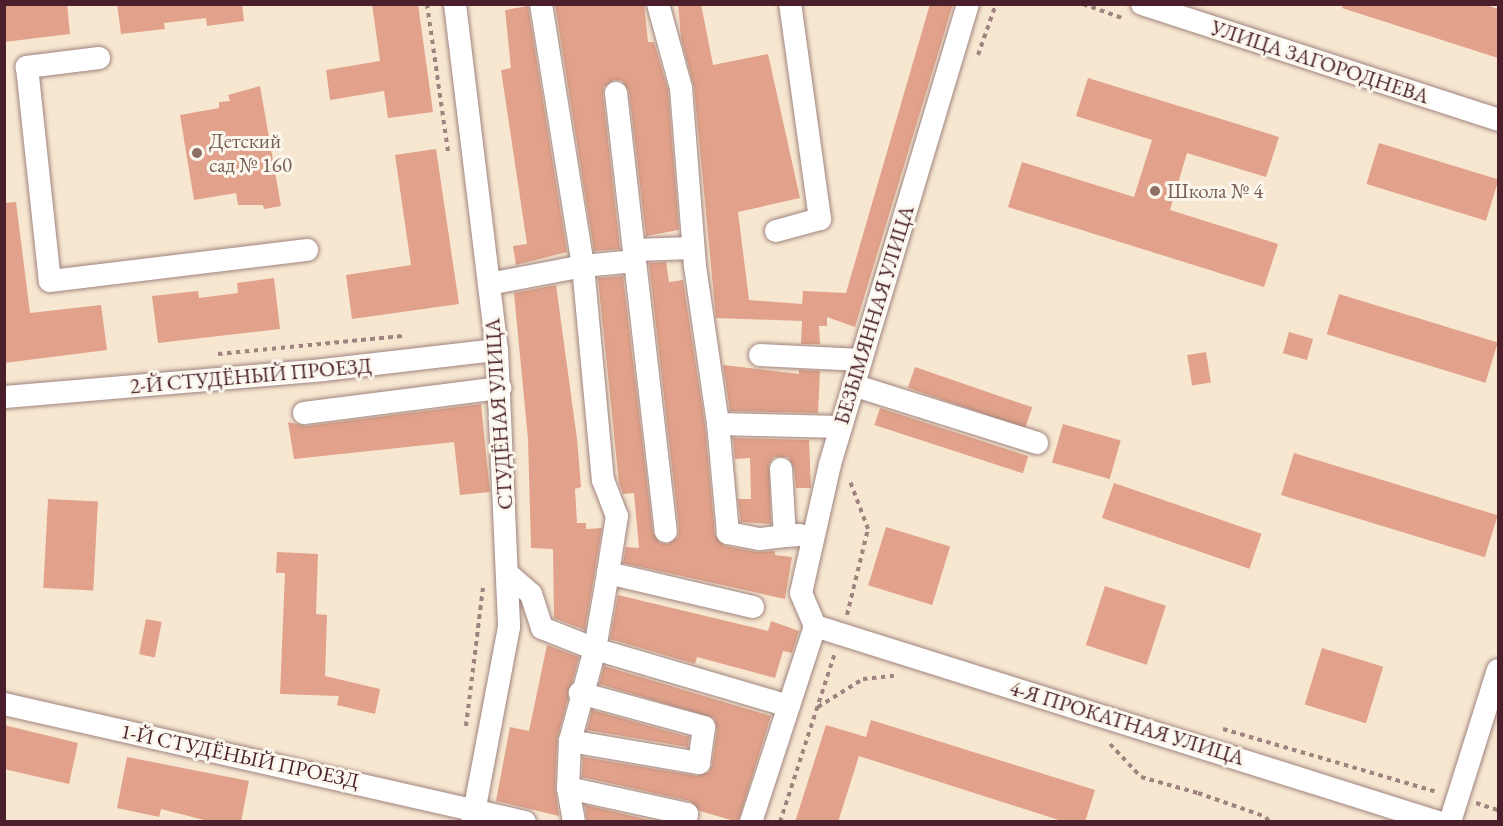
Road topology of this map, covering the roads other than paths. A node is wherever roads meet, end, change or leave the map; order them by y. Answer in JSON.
{"nodes":[{"id":1,"x":455,"y":4,"type":"edge"},
{"id":2,"x":541,"y":4,"type":"edge"},
{"id":3,"x":658,"y":4,"type":"edge"},
{"id":4,"x":790,"y":4,"type":"edge"},
{"id":5,"x":968,"y":4,"type":"edge"},
{"id":6,"x":1142,"y":4,"type":"edge"},
{"id":7,"x":99,"y":58,"type":"dead end"},
{"id":8,"x":616,"y":93,"type":"dead end"},
{"id":9,"x":1498,"y":120,"type":"edge"},
{"id":10,"x":776,"y":231,"type":"dead end"},
{"id":11,"x":693,"y":248,"type":"junction"},
{"id":12,"x":307,"y":250,"type":"dead end"},
{"id":13,"x":634,"y":255,"type":"junction"},
{"id":14,"x":583,"y":266,"type":"junction"},
{"id":15,"x":489,"y":284,"type":"junction"},
{"id":16,"x":497,"y":350,"type":"junction"},
{"id":17,"x":760,"y":355,"type":"dead end"},
{"id":18,"x":861,"y":360,"type":"junction"},
{"id":19,"x":854,"y":385,"type":"junction"},
{"id":20,"x":500,"y":388,"type":"junction"},
{"id":21,"x":4,"y":398,"type":"edge"},
{"id":22,"x":304,"y":413,"type":"dead end"},
{"id":23,"x":718,"y":424,"type":"junction"},
{"id":24,"x":841,"y":427,"type":"junction"},
{"id":25,"x":1037,"y":443,"type":"dead end"},
{"id":26,"x":781,"y":469,"type":"dead end"},
{"id":27,"x":666,"y":531,"type":"dead end"},
{"id":28,"x":814,"y":535,"type":"junction"},
{"id":29,"x":785,"y":536,"type":"junction"},
{"id":30,"x":608,"y":573,"type":"junction"},
{"id":31,"x":508,"y":574,"type":"junction"},
{"id":32,"x":753,"y":607,"type":"dead end"},
{"id":33,"x":815,"y":626,"type":"junction"},
{"id":34,"x":595,"y":649,"type":"junction"},
{"id":35,"x":1498,"y":670,"type":"edge"},
{"id":36,"x":580,"y":693,"type":"junction"},
{"id":37,"x":4,"y":704,"type":"edge"},
{"id":38,"x":789,"y":706,"type":"junction"},
{"id":39,"x":570,"y":741,"type":"junction"},
{"id":40,"x":568,"y":788,"type":"junction"},
{"id":41,"x":474,"y":815,"type":"edge"},
{"id":42,"x":1436,"y":821,"type":"edge"},
{"id":43,"x":525,"y":822,"type":"edge"},
{"id":44,"x":574,"y":822,"type":"edge"},
{"id":45,"x":685,"y":822,"type":"edge"},
{"id":46,"x":752,"y":822,"type":"edge"},
{"id":47,"x":1450,"y":822,"type":"edge"}],
"edges":[{"from":1,"to":15,"type":"street","name":"СТУДЁНАЯ УЛИЦА"},
{"from":2,"to":14,"type":"street"},
{"from":3,"to":11,"type":"street"},
{"from":4,"to":10,"type":"street"},
{"from":5,"to":18,"type":"street","name":"БЕЗЫМЯННАЯ УЛИЦА"},
{"from":6,"to":9,"type":"street","name":"УЛИЦА ЗАГОРОДНЕВА"},
{"from":7,"to":12,"type":"street"},
{"from":8,"to":13,"type":"street"},
{"from":11,"to":13,"type":"street"},
{"from":11,"to":23,"type":"street"},
{"from":13,"to":14,"type":"street"},
{"from":13,"to":27,"type":"street"},
{"from":14,"to":15,"type":"street"},
{"from":14,"to":30,"type":"street"},
{"from":15,"to":16,"type":"street","name":"СТУДЁНАЯ УЛИЦА"},
{"from":16,"to":20,"type":"street","name":"СТУДЁНАЯ УЛИЦА"},
{"from":16,"to":21,"type":"street","name":"2-Й СТУДЁНЫЙ ПРОЕЗД"},
{"from":17,"to":18,"type":"street"},
{"from":18,"to":19,"type":"street","name":"БЕЗЫМЯННАЯ УЛИЦА"},
{"from":19,"to":24,"type":"street","name":"БЕЗЫМЯННАЯ УЛИЦА"},
{"from":19,"to":25,"type":"street"},
{"from":20,"to":22,"type":"street"},
{"from":20,"to":31,"type":"street","name":"СТУДЁНАЯ УЛИЦА"},
{"from":23,"to":24,"type":"street"},
{"from":23,"to":29,"type":"street"},
{"from":24,"to":28,"type":"street","name":"БЕЗЫМЯННАЯ УЛИЦА"},
{"from":26,"to":29,"type":"street"},
{"from":28,"to":29,"type":"street"},
{"from":28,"to":33,"type":"street","name":"БЕЗЫМЯННАЯ УЛИЦА"},
{"from":30,"to":32,"type":"street"},
{"from":30,"to":34,"type":"street"},
{"from":31,"to":34,"type":"street"},
{"from":31,"to":41,"type":"street","name":"СТУДЁНАЯ УЛИЦА"},
{"from":33,"to":38,"type":"street"},
{"from":33,"to":42,"type":"street","name":"4-Я ПРОКАТНАЯ УЛИЦА"},
{"from":34,"to":36,"type":"street"},
{"from":34,"to":38,"type":"street"},
{"from":35,"to":47,"type":"street"},
{"from":36,"to":39,"type":"street"},
{"from":36,"to":39,"type":"street"},
{"from":37,"to":41,"type":"street","name":"1-Й СТУДЁНЫЙ ПРОЕЗД"},
{"from":38,"to":46,"type":"street"},
{"from":39,"to":40,"type":"street"},
{"from":40,"to":44,"type":"street"},
{"from":40,"to":45,"type":"street"},
{"from":41,"to":43,"type":"street","name":"1-Й СТУДЁНЫЙ ПРОЕЗД"}]}
